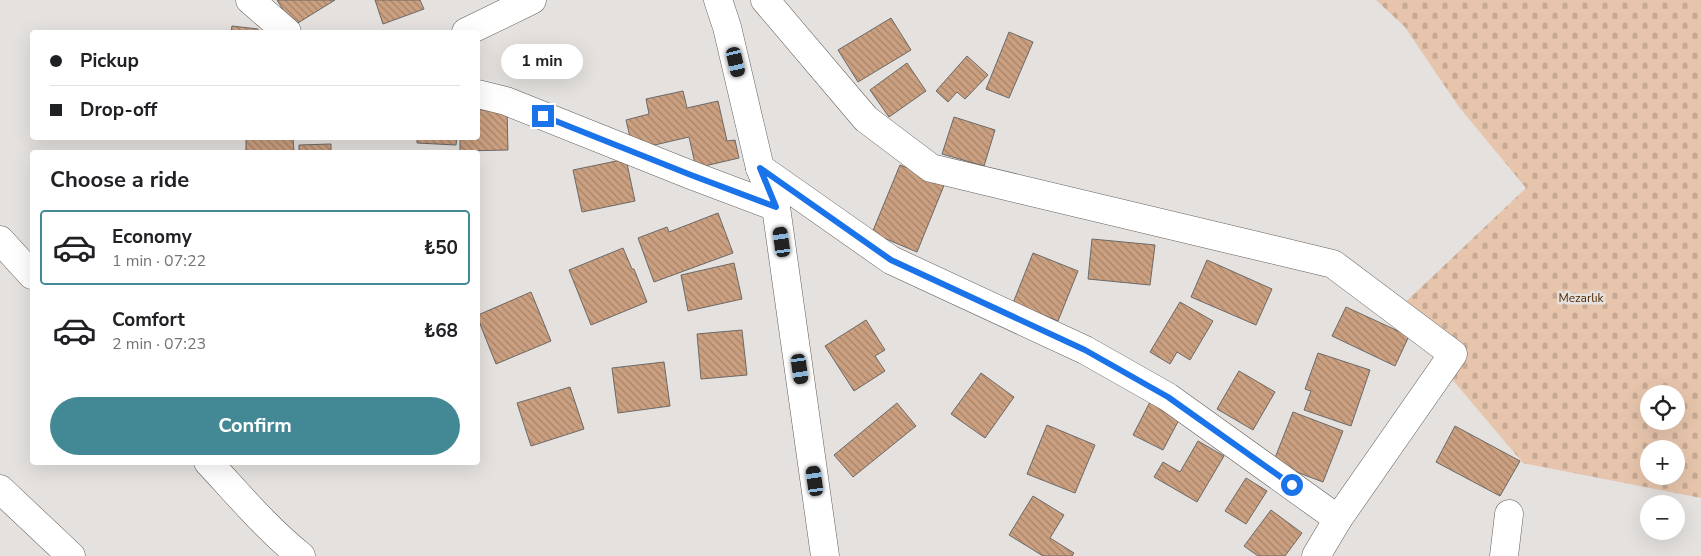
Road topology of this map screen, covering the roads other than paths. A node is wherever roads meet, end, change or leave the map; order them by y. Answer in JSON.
{"nodes":[{"id":1,"x":250,"y":0,"type":"edge"},
{"id":2,"x":532,"y":0,"type":"edge"},
{"id":3,"x":718,"y":0,"type":"edge"},
{"id":4,"x":765,"y":0,"type":"edge"},
{"id":5,"x":285,"y":30,"type":"edge"},
{"id":6,"x":470,"y":30,"type":"edge"},
{"id":7,"x":480,"y":94,"type":"edge"},
{"id":8,"x":760,"y":168,"type":"junction"},
{"id":9,"x":776,"y":207,"type":"junction"},
{"id":10,"x":0,"y":240,"type":"edge"},
{"id":11,"x":30,"y":273,"type":"edge"},
{"id":12,"x":211,"y":465,"type":"edge"},
{"id":13,"x":0,"y":489,"type":"edge"},
{"id":14,"x":1509,"y":514,"type":"dead end"},
{"id":15,"x":1338,"y":519,"type":"junction"},
{"id":16,"x":71,"y":556,"type":"edge"},
{"id":17,"x":301,"y":556,"type":"edge"},
{"id":18,"x":825,"y":556,"type":"edge"},
{"id":19,"x":1316,"y":556,"type":"edge"},
{"id":20,"x":1504,"y":556,"type":"edge"}],
"edges":[{"from":1,"to":5,"type":"street"},
{"from":2,"to":6,"type":"street"},
{"from":3,"to":8,"type":"street"},
{"from":4,"to":15,"type":"street"},
{"from":7,"to":9,"type":"street"},
{"from":8,"to":9,"type":"street"},
{"from":8,"to":15,"type":"street"},
{"from":9,"to":18,"type":"street"},
{"from":10,"to":11,"type":"street"},
{"from":12,"to":17,"type":"street"},
{"from":13,"to":16,"type":"street"},
{"from":14,"to":20,"type":"street"},
{"from":15,"to":19,"type":"street"}]}
